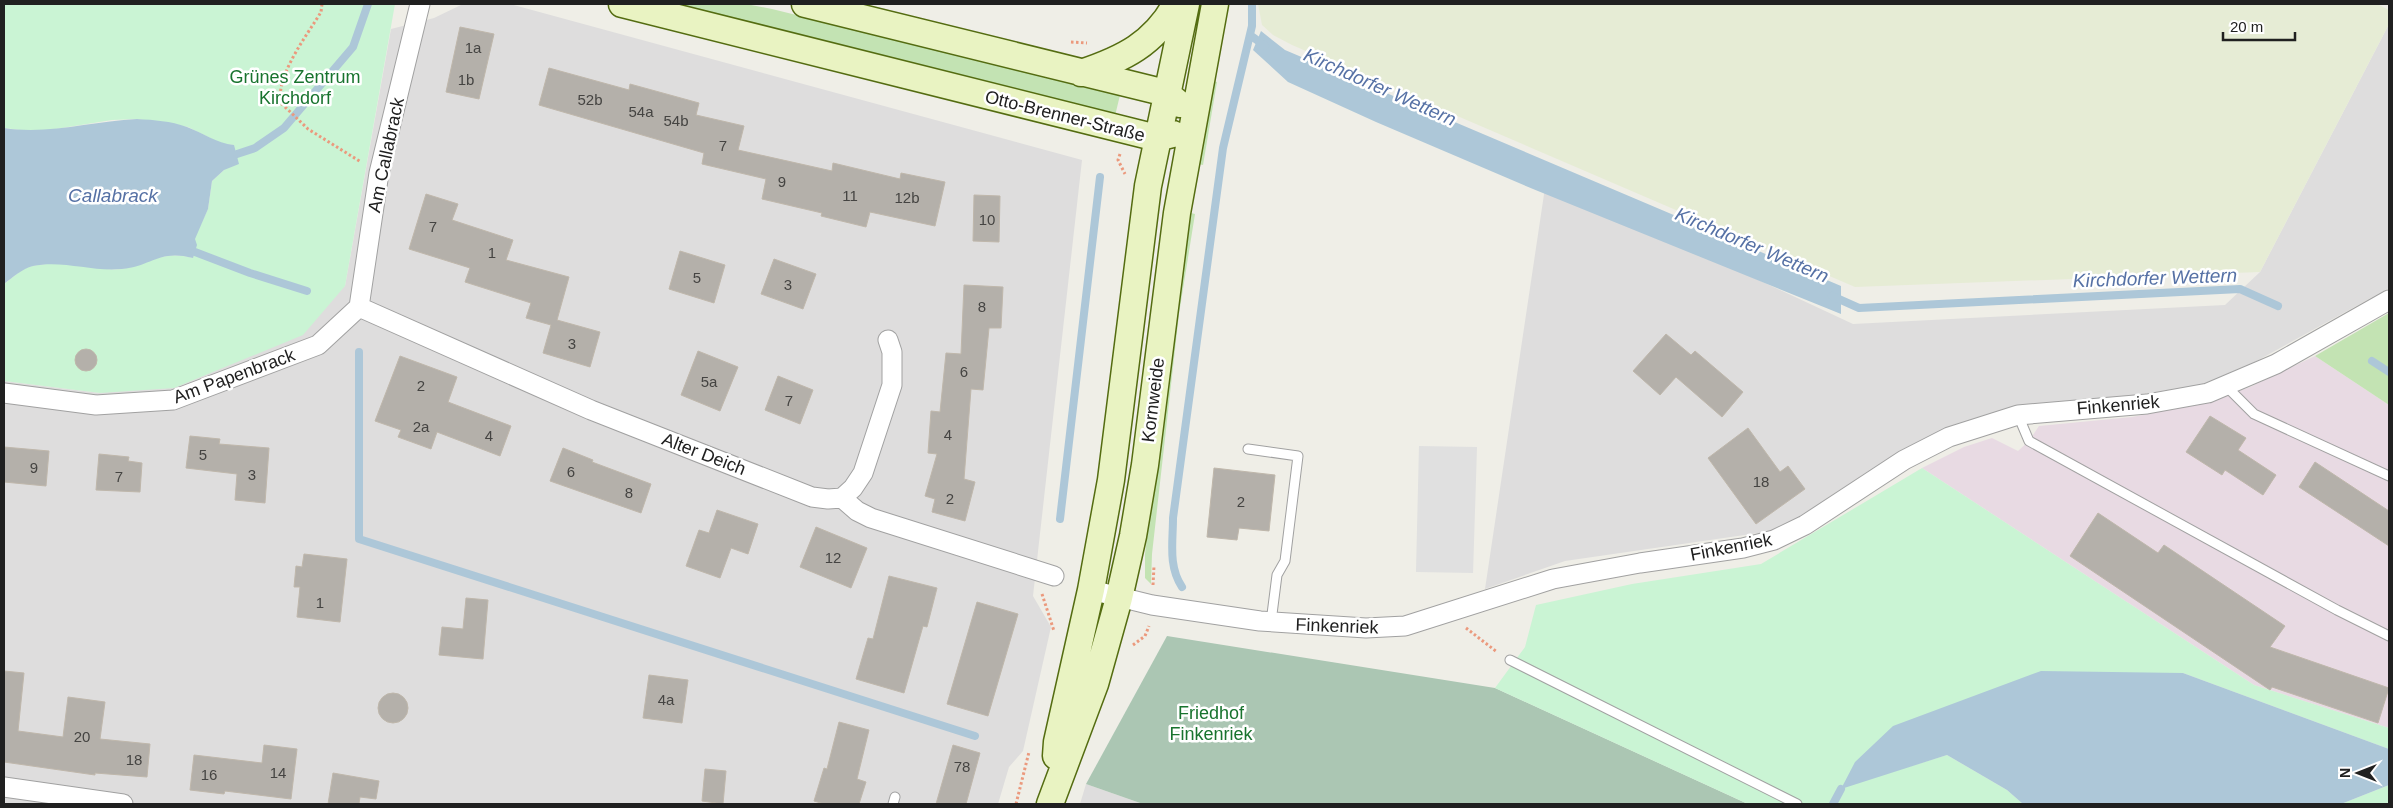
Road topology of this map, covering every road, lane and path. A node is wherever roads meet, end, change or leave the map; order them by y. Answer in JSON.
{"nodes":[{"id":1,"x":322,"y":4,"type":"edge"},
{"id":2,"x":420,"y":4,"type":"edge"},
{"id":3,"x":622,"y":4,"type":"edge"},
{"id":4,"x":805,"y":4,"type":"edge"},
{"id":5,"x":1176,"y":4,"type":"edge"},
{"id":6,"x":1186,"y":4,"type":"edge"},
{"id":7,"x":1215,"y":4,"type":"edge"},
{"id":8,"x":1064,"y":40,"type":"dead end"},
{"id":9,"x":1095,"y":42,"type":"dead end"},
{"id":10,"x":1081,"y":73,"type":"junction"},
{"id":11,"x":1166,"y":93,"type":"junction"},
{"id":12,"x":1193,"y":122,"type":"junction"},
{"id":13,"x":1156,"y":138,"type":"junction"},
{"id":14,"x":1121,"y":150,"type":"dead end"},
{"id":15,"x":379,"y":173,"type":"junction"},
{"id":16,"x":1129,"y":183,"type":"dead end"},
{"id":17,"x":2389,"y":300,"type":"edge"},
{"id":18,"x":360,"y":307,"type":"junction"},
{"id":19,"x":888,"y":340,"type":"dead end"},
{"id":20,"x":2226,"y":386,"type":"junction"},
{"id":21,"x":4,"y":393,"type":"edge"},
{"id":22,"x":2018,"y":415,"type":"junction"},
{"id":23,"x":1248,"y":450,"type":"dead end"},
{"id":24,"x":2389,"y":476,"type":"edge"},
{"id":25,"x":842,"y":498,"type":"junction"},
{"id":26,"x":1033,"y":570,"type":"junction"},
{"id":27,"x":1054,"y":576,"type":"dead end"},
{"id":28,"x":1091,"y":590,"type":"junction"},
{"id":29,"x":1119,"y":598,"type":"junction"},
{"id":30,"x":1152,"y":606,"type":"junction"},
{"id":31,"x":1448,"y":613,"type":"junction"},
{"id":32,"x":1271,"y":622,"type":"junction"},
{"id":33,"x":1054,"y":631,"type":"dead end"},
{"id":34,"x":2389,"y":636,"type":"edge"},
{"id":35,"x":1129,"y":648,"type":"dead end"},
{"id":36,"x":1510,"y":660,"type":"joint"},
{"id":37,"x":4,"y":787,"type":"edge"},
{"id":38,"x":1052,"y":796,"type":"edge"},
{"id":39,"x":123,"y":804,"type":"edge"},
{"id":40,"x":1797,"y":804,"type":"edge"}],
"edges":[{"from":1,"to":15,"type":"path"},
{"from":2,"to":15,"type":"street","name":"Am Callabrack"},
{"from":3,"to":13,"type":"main road","name":"Otto-Brenner-Straße"},
{"from":4,"to":10,"type":"main road"},
{"from":5,"to":10,"type":"main road"},
{"from":6,"to":11,"type":"main road","name":"Kornweide"},
{"from":7,"to":12,"type":"main road","name":"Kornweide"},
{"from":8,"to":9,"type":"path"},
{"from":10,"to":11,"type":"main road"},
{"from":11,"to":12,"type":"main road"},
{"from":11,"to":13,"type":"main road","name":"Kornweide"},
{"from":12,"to":13,"type":"main road","name":"Otto-Brenner-Straße"},
{"from":12,"to":29,"type":"main road","name":"Kornweide"},
{"from":13,"to":28,"type":"main road","name":"Kornweide"},
{"from":14,"to":16,"type":"path"},
{"from":15,"to":18,"type":"street","name":"Am Callabrack"},
{"from":17,"to":20,"type":"street","name":"Finkenriek"},
{"from":18,"to":21,"type":"street","name":"Am Papenbrack"},
{"from":18,"to":25,"type":"street","name":"Alter Deich"},
{"from":19,"to":25,"type":"street"},
{"from":20,"to":22,"type":"street","name":"Finkenriek"},
{"from":20,"to":24,"type":"lane"},
{"from":22,"to":31,"type":"street","name":"Finkenriek"},
{"from":22,"to":34,"type":"lane"},
{"from":23,"to":32,"type":"lane"},
{"from":25,"to":26,"type":"street"},
{"from":26,"to":27,"type":"street"},
{"from":26,"to":33,"type":"path"},
{"from":28,"to":29,"type":"street","name":"Finkenriek"},
{"from":28,"to":38,"type":"main road","name":"Kornweide"},
{"from":29,"to":30,"type":"street","name":"Finkenriek"},
{"from":29,"to":38,"type":"main road","name":"Kornweide"},
{"from":30,"to":32,"type":"street","name":"Finkenriek"},
{"from":30,"to":35,"type":"path"},
{"from":31,"to":32,"type":"street","name":"Finkenriek"},
{"from":31,"to":36,"type":"path"},
{"from":36,"to":40,"type":"lane"},
{"from":37,"to":39,"type":"street"}]}
